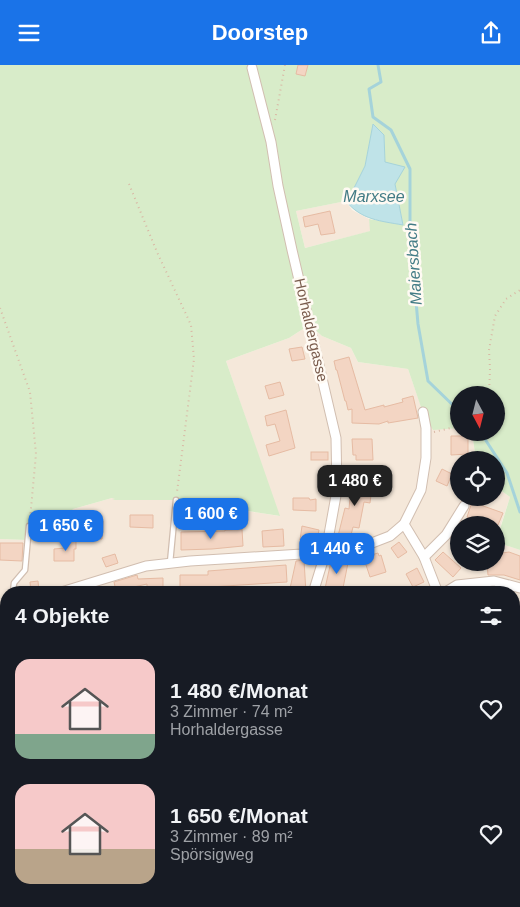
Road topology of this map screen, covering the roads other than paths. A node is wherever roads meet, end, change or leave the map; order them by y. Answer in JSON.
{"nodes":[{"id":1,"x":252,"y":68,"type":"dead end"},
{"id":2,"x":423,"y":412,"type":"dead end"},
{"id":3,"x":176,"y":500,"type":"road end"},
{"id":4,"x":464,"y":506,"type":"dead end"},
{"id":5,"x":404,"y":524,"type":"junction"},
{"id":6,"x":29,"y":526,"type":"road end"},
{"id":7,"x":326,"y":551,"type":"junction"},
{"id":8,"x":424,"y":557,"type":"junction"},
{"id":9,"x":170,"y":563,"type":"junction"},
{"id":10,"x":14,"y":586,"type":"edge"},
{"id":11,"x":89,"y":586,"type":"edge"},
{"id":12,"x":315,"y":586,"type":"edge"},
{"id":13,"x":435,"y":586,"type":"edge"},
{"id":14,"x":455,"y":586,"type":"edge"},
{"id":15,"x":510,"y":586,"type":"edge"}],
"edges":[{"from":1,"to":7,"type":"street","name":"Horhaldergasse"},
{"from":2,"to":5,"type":"street"},
{"from":3,"to":9,"type":"lane"},
{"from":4,"to":8,"type":"street"},
{"from":5,"to":7,"type":"street"},
{"from":5,"to":8,"type":"street"},
{"from":6,"to":10,"type":"lane"},
{"from":7,"to":9,"type":"street"},
{"from":7,"to":12,"type":"street","name":"Horhaldergasse"},
{"from":8,"to":13,"type":"street"},
{"from":9,"to":11,"type":"street"},
{"from":14,"to":15,"type":"street"}]}
